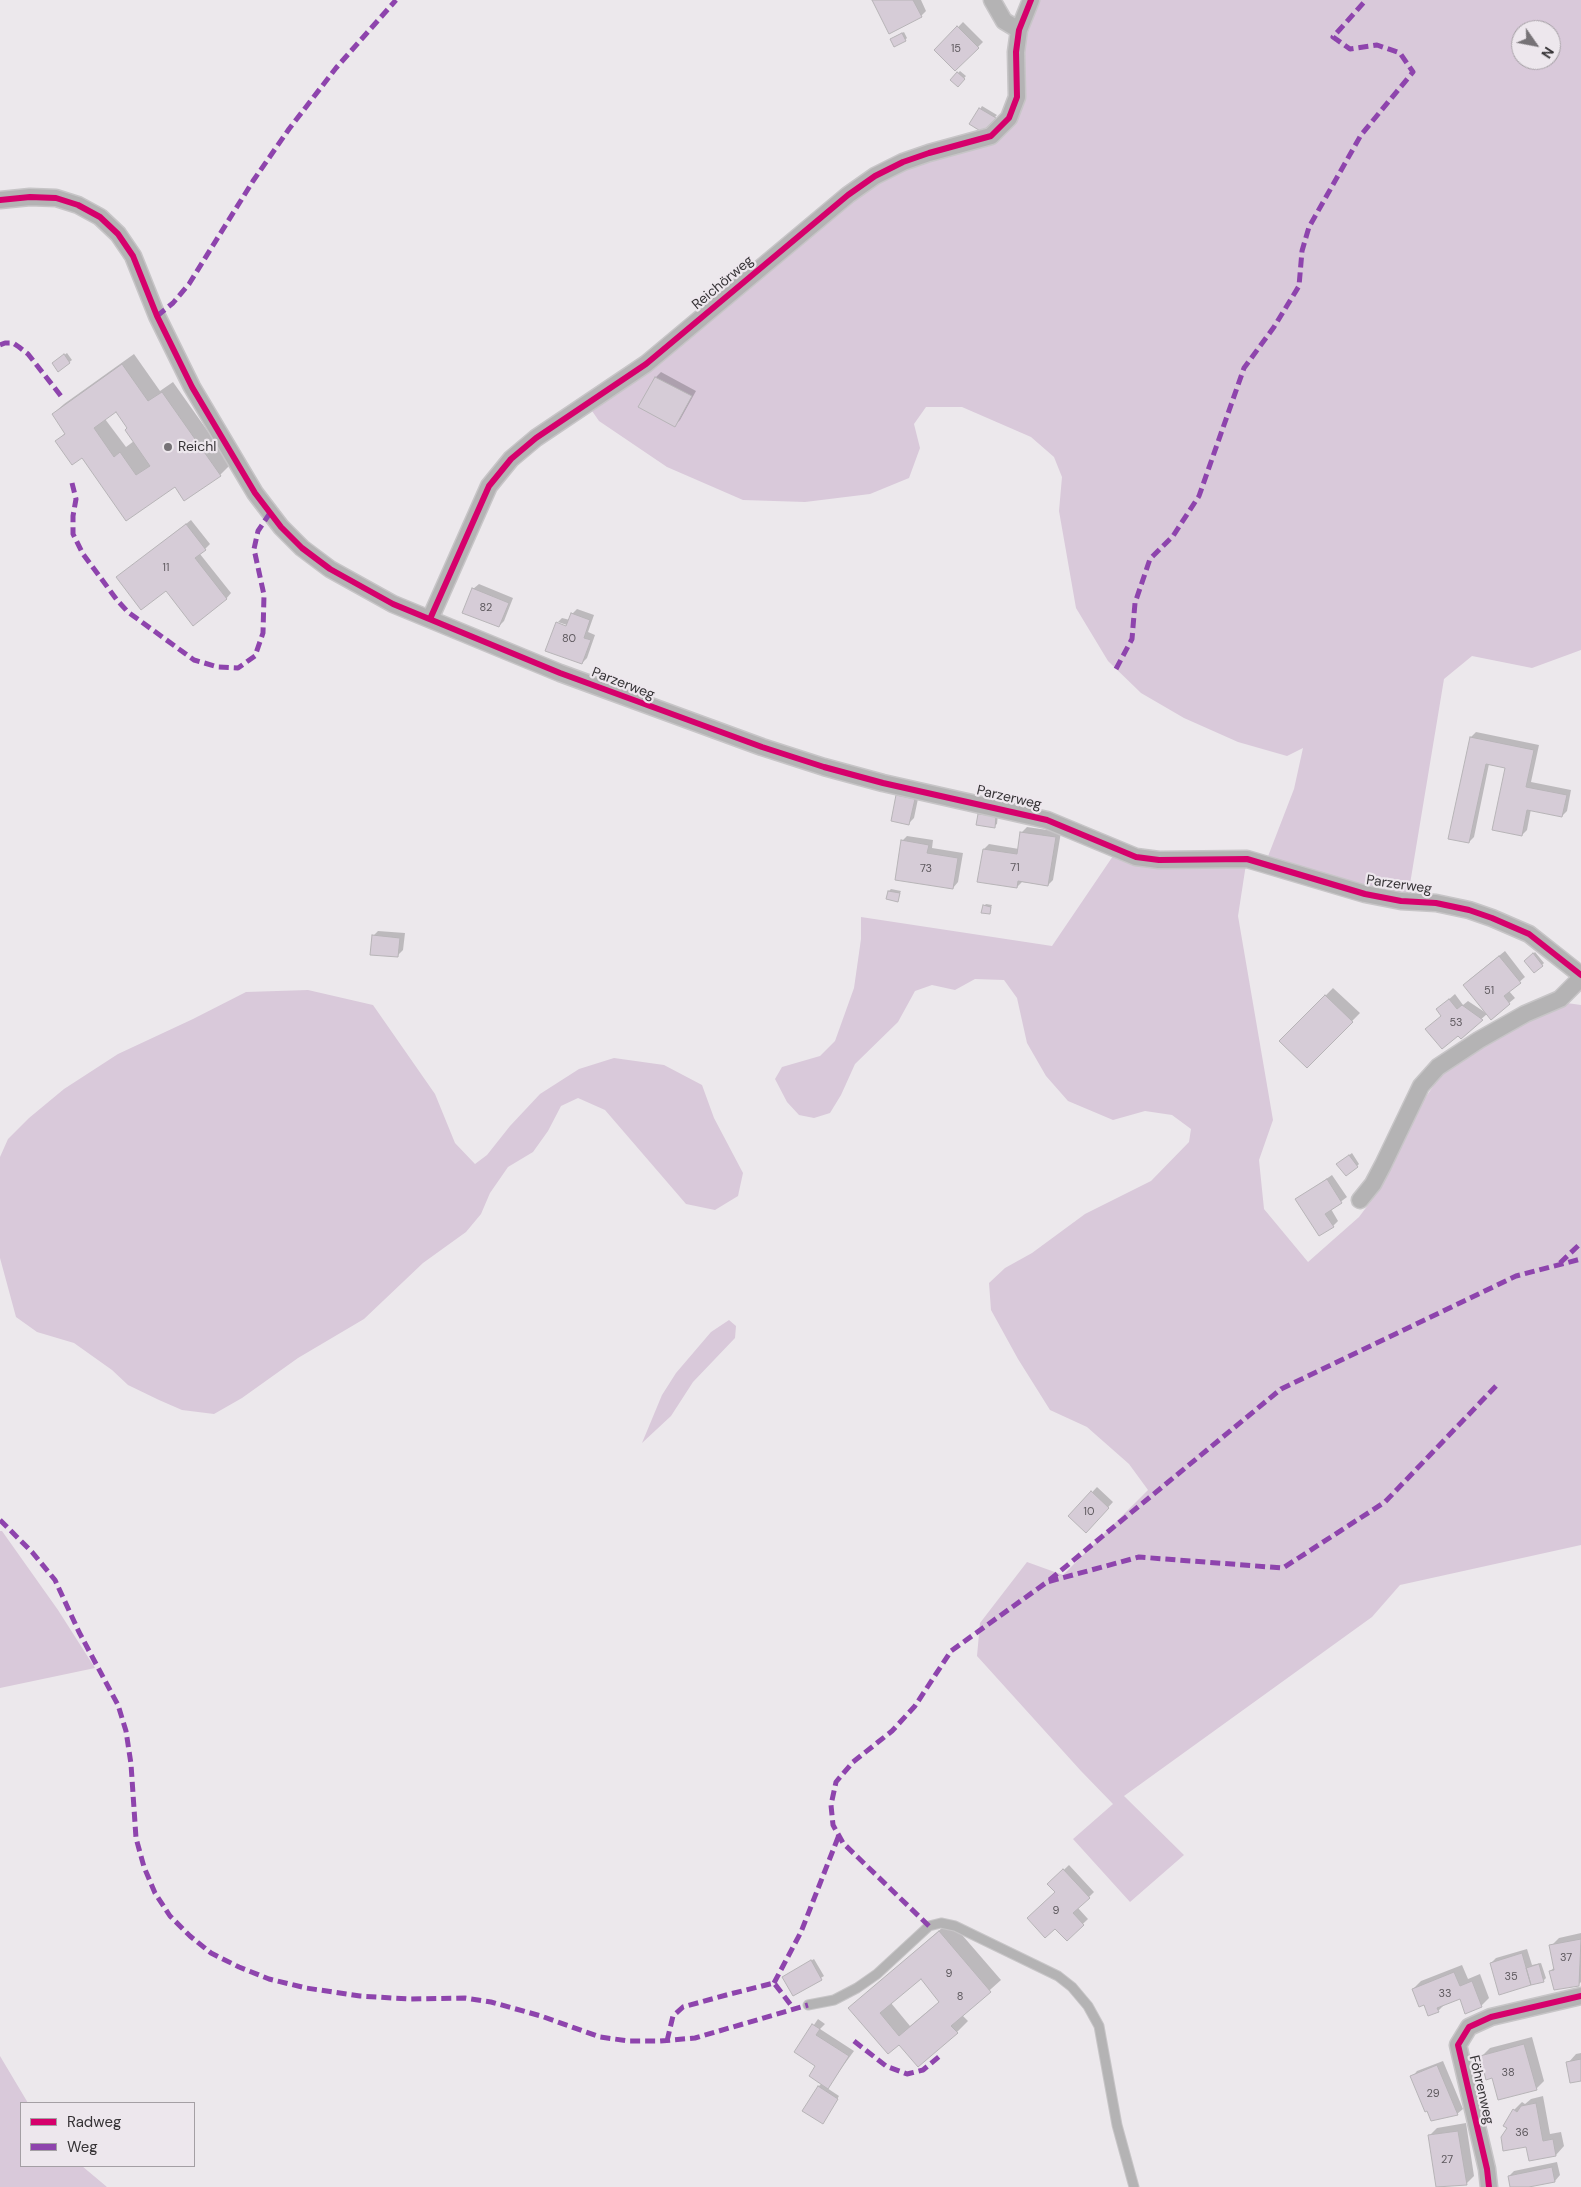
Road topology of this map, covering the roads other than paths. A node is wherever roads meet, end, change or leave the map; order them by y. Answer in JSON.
{"nodes":[{"id":1,"x":992,"y":0,"type":"edge"},
{"id":2,"x":1031,"y":0,"type":"edge"},
{"id":3,"x":1019,"y":30,"type":"junction"},
{"id":4,"x":0,"y":200,"type":"edge"},
{"id":5,"x":430,"y":619,"type":"junction"},
{"id":6,"x":1581,"y":976,"type":"edge"},
{"id":7,"x":1360,"y":1200,"type":"dead end"},
{"id":8,"x":1581,"y":1996,"type":"edge"},
{"id":9,"x":808,"y":2005,"type":"dead end"},
{"id":10,"x":1134,"y":2187,"type":"edge"},
{"id":11,"x":1489,"y":2187,"type":"edge"}],
"edges":[{"from":1,"to":3,"type":"street"},
{"from":2,"to":3,"type":"street","name":"Reichörweg"},
{"from":3,"to":5,"type":"street","name":"Reichörweg"},
{"from":4,"to":5,"type":"street","name":"Parzerweg"},
{"from":5,"to":6,"type":"street","name":"Parzerweg"},
{"from":6,"to":7,"type":"street","name":"Parzerweg"},
{"from":8,"to":11,"type":"street","name":"Föhrenweg"},
{"from":9,"to":10,"type":"lane"}]}
